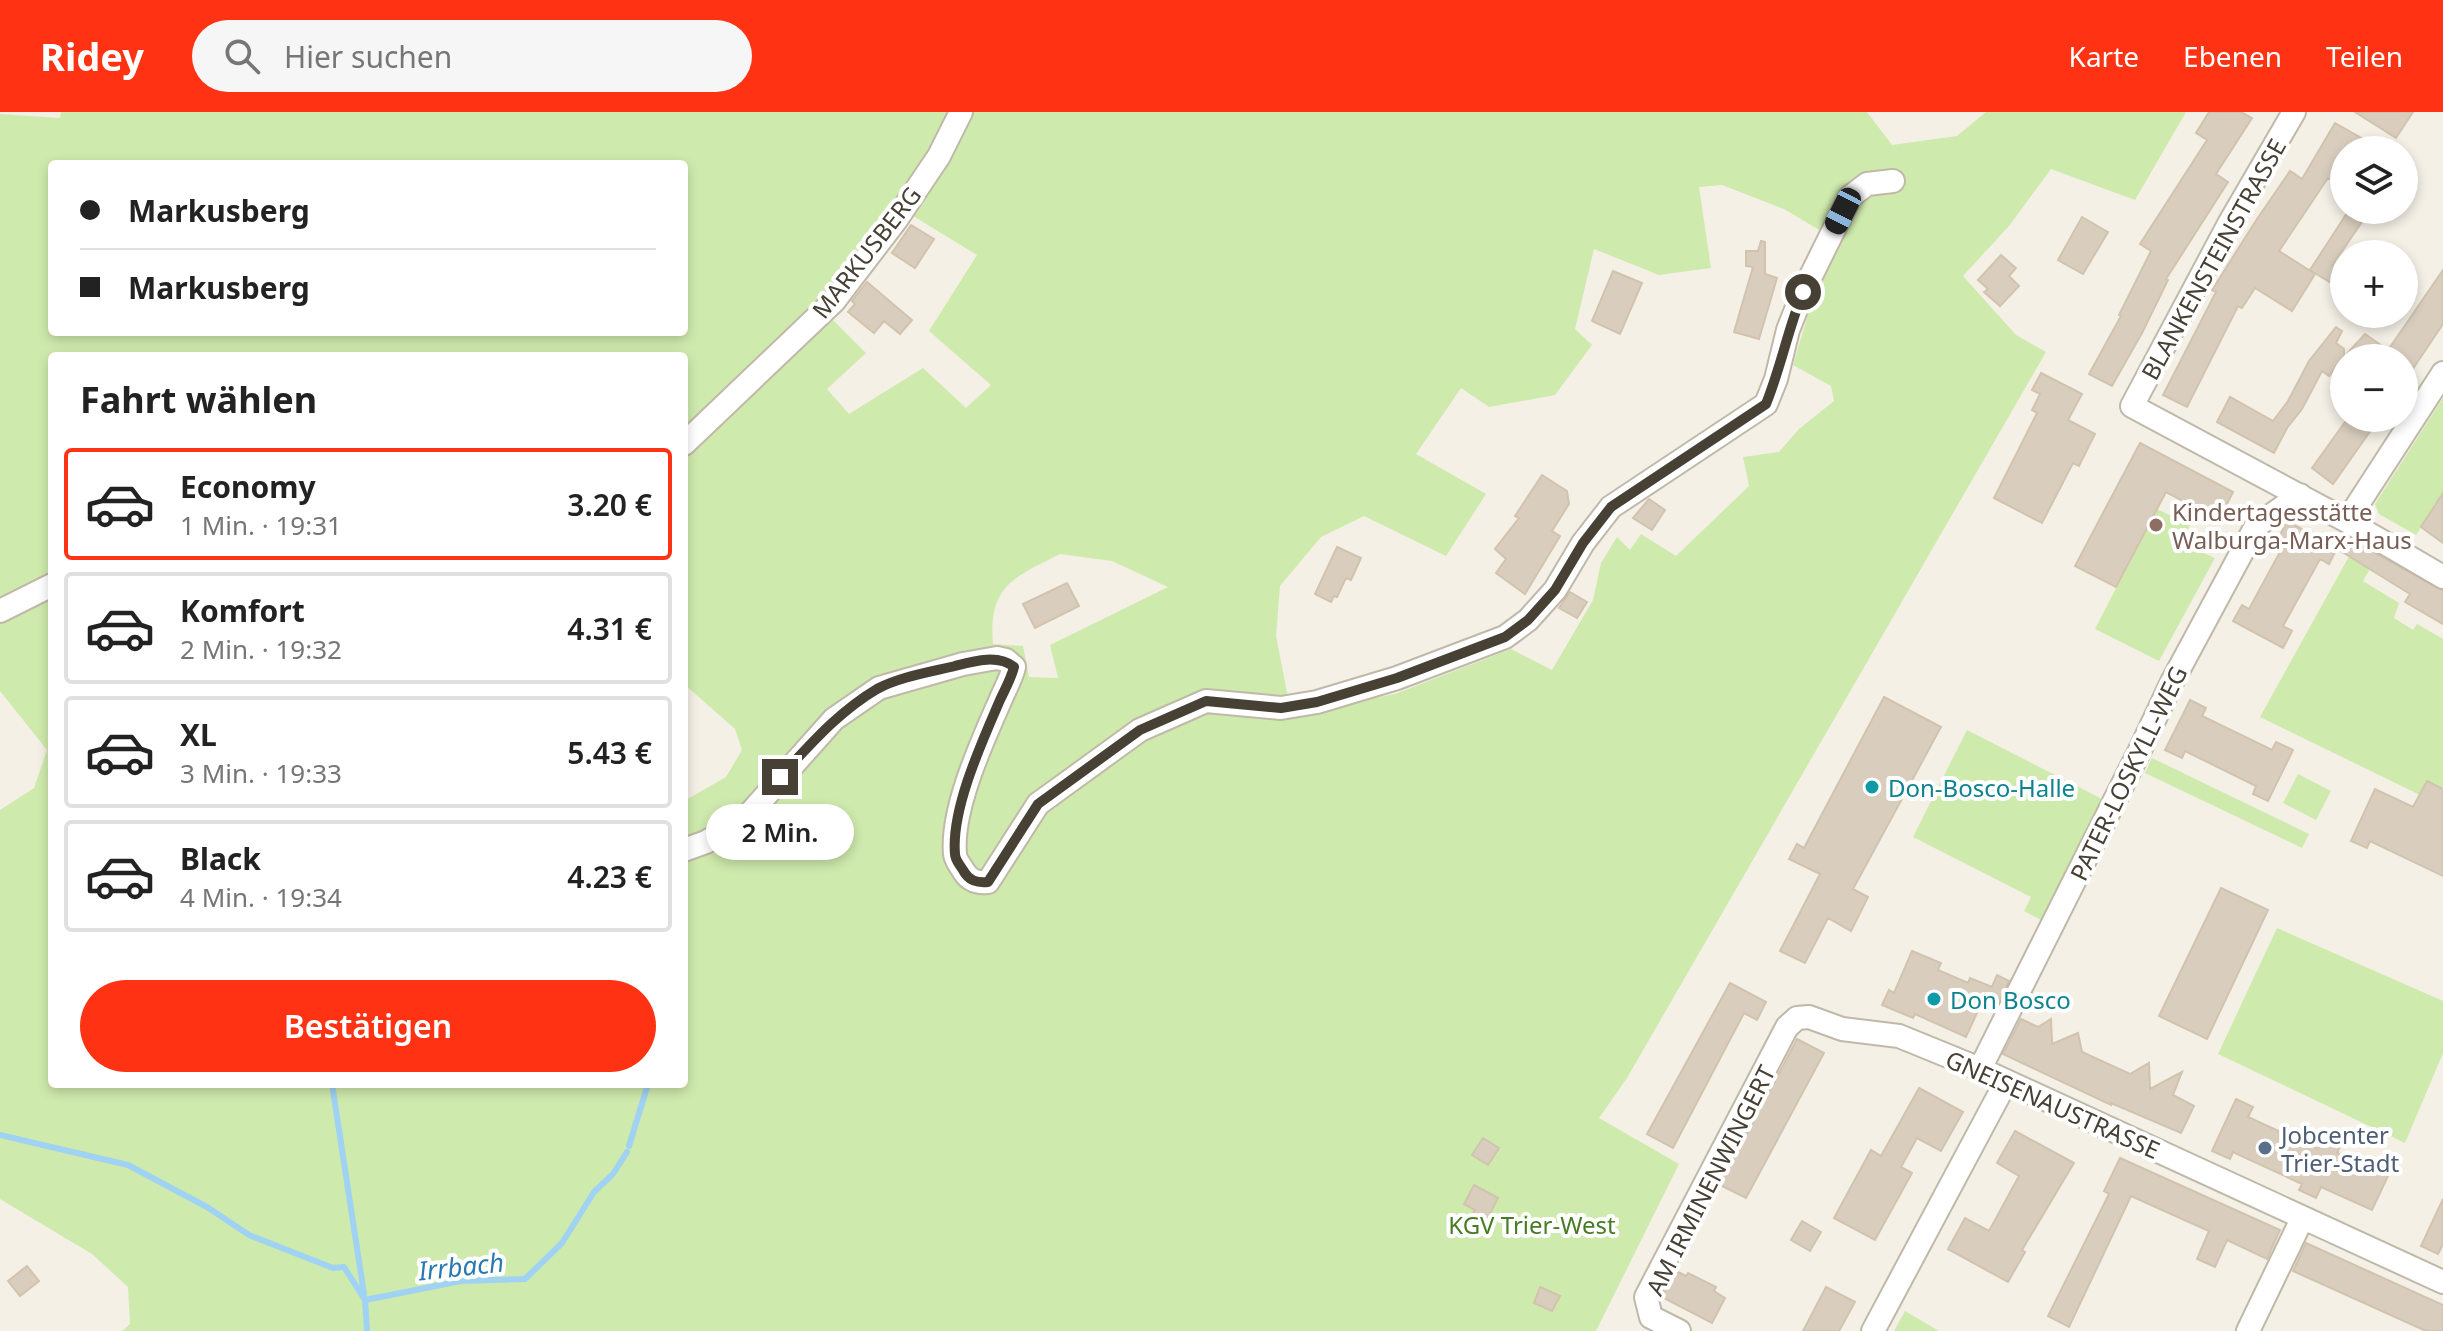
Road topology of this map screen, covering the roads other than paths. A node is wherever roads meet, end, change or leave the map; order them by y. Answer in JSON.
{"nodes":[{"id":1,"x":961,"y":112,"type":"edge"},
{"id":2,"x":2294,"y":112,"type":"edge"},
{"id":3,"x":1893,"y":181,"type":"dead end"},
{"id":4,"x":2443,"y":373,"type":"edge"},
{"id":5,"x":688,"y":440,"type":"edge"},
{"id":6,"x":2300,"y":495,"type":"junction"},
{"id":7,"x":2347,"y":521,"type":"junction"},
{"id":8,"x":2443,"y":577,"type":"edge"},
{"id":9,"x":48,"y":587,"type":"edge"},
{"id":10,"x":0,"y":611,"type":"edge"},
{"id":11,"x":688,"y":849,"type":"edge"},
{"id":12,"x":1797,"y":1018,"type":"joint"},
{"id":13,"x":1980,"y":1069,"type":"junction"},
{"id":14,"x":2006,"y":1082,"type":"junction"},
{"id":15,"x":2302,"y":1219,"type":"junction"},
{"id":16,"x":2443,"y":1282,"type":"edge"},
{"id":17,"x":1679,"y":1331,"type":"edge"},
{"id":18,"x":1873,"y":1331,"type":"edge"},
{"id":19,"x":2248,"y":1331,"type":"edge"}],
"edges":[{"from":1,"to":5,"type":"street","name":"MARKUSBERG"},
{"from":2,"to":6,"type":"street","name":"BLANKENSTEINSTRASSE"},
{"from":3,"to":11,"type":"street"},
{"from":4,"to":7,"type":"street"},
{"from":6,"to":7,"type":"street"},
{"from":6,"to":13,"type":"street","name":"PATER-LOSKYLL-WEG"},
{"from":7,"to":8,"type":"street"},
{"from":9,"to":10,"type":"street"},
{"from":12,"to":13,"type":"street","name":"GNEISENAUSTRASSE"},
{"from":12,"to":17,"type":"street","name":"AM IRMINENWINGERT"},
{"from":13,"to":14,"type":"street","name":"GNEISENAUSTRASSE"},
{"from":14,"to":15,"type":"street","name":"GNEISENAUSTRASSE"},
{"from":14,"to":18,"type":"street"},
{"from":15,"to":16,"type":"street","name":"GNEISENAUSTRASSE"},
{"from":15,"to":19,"type":"street"}]}
